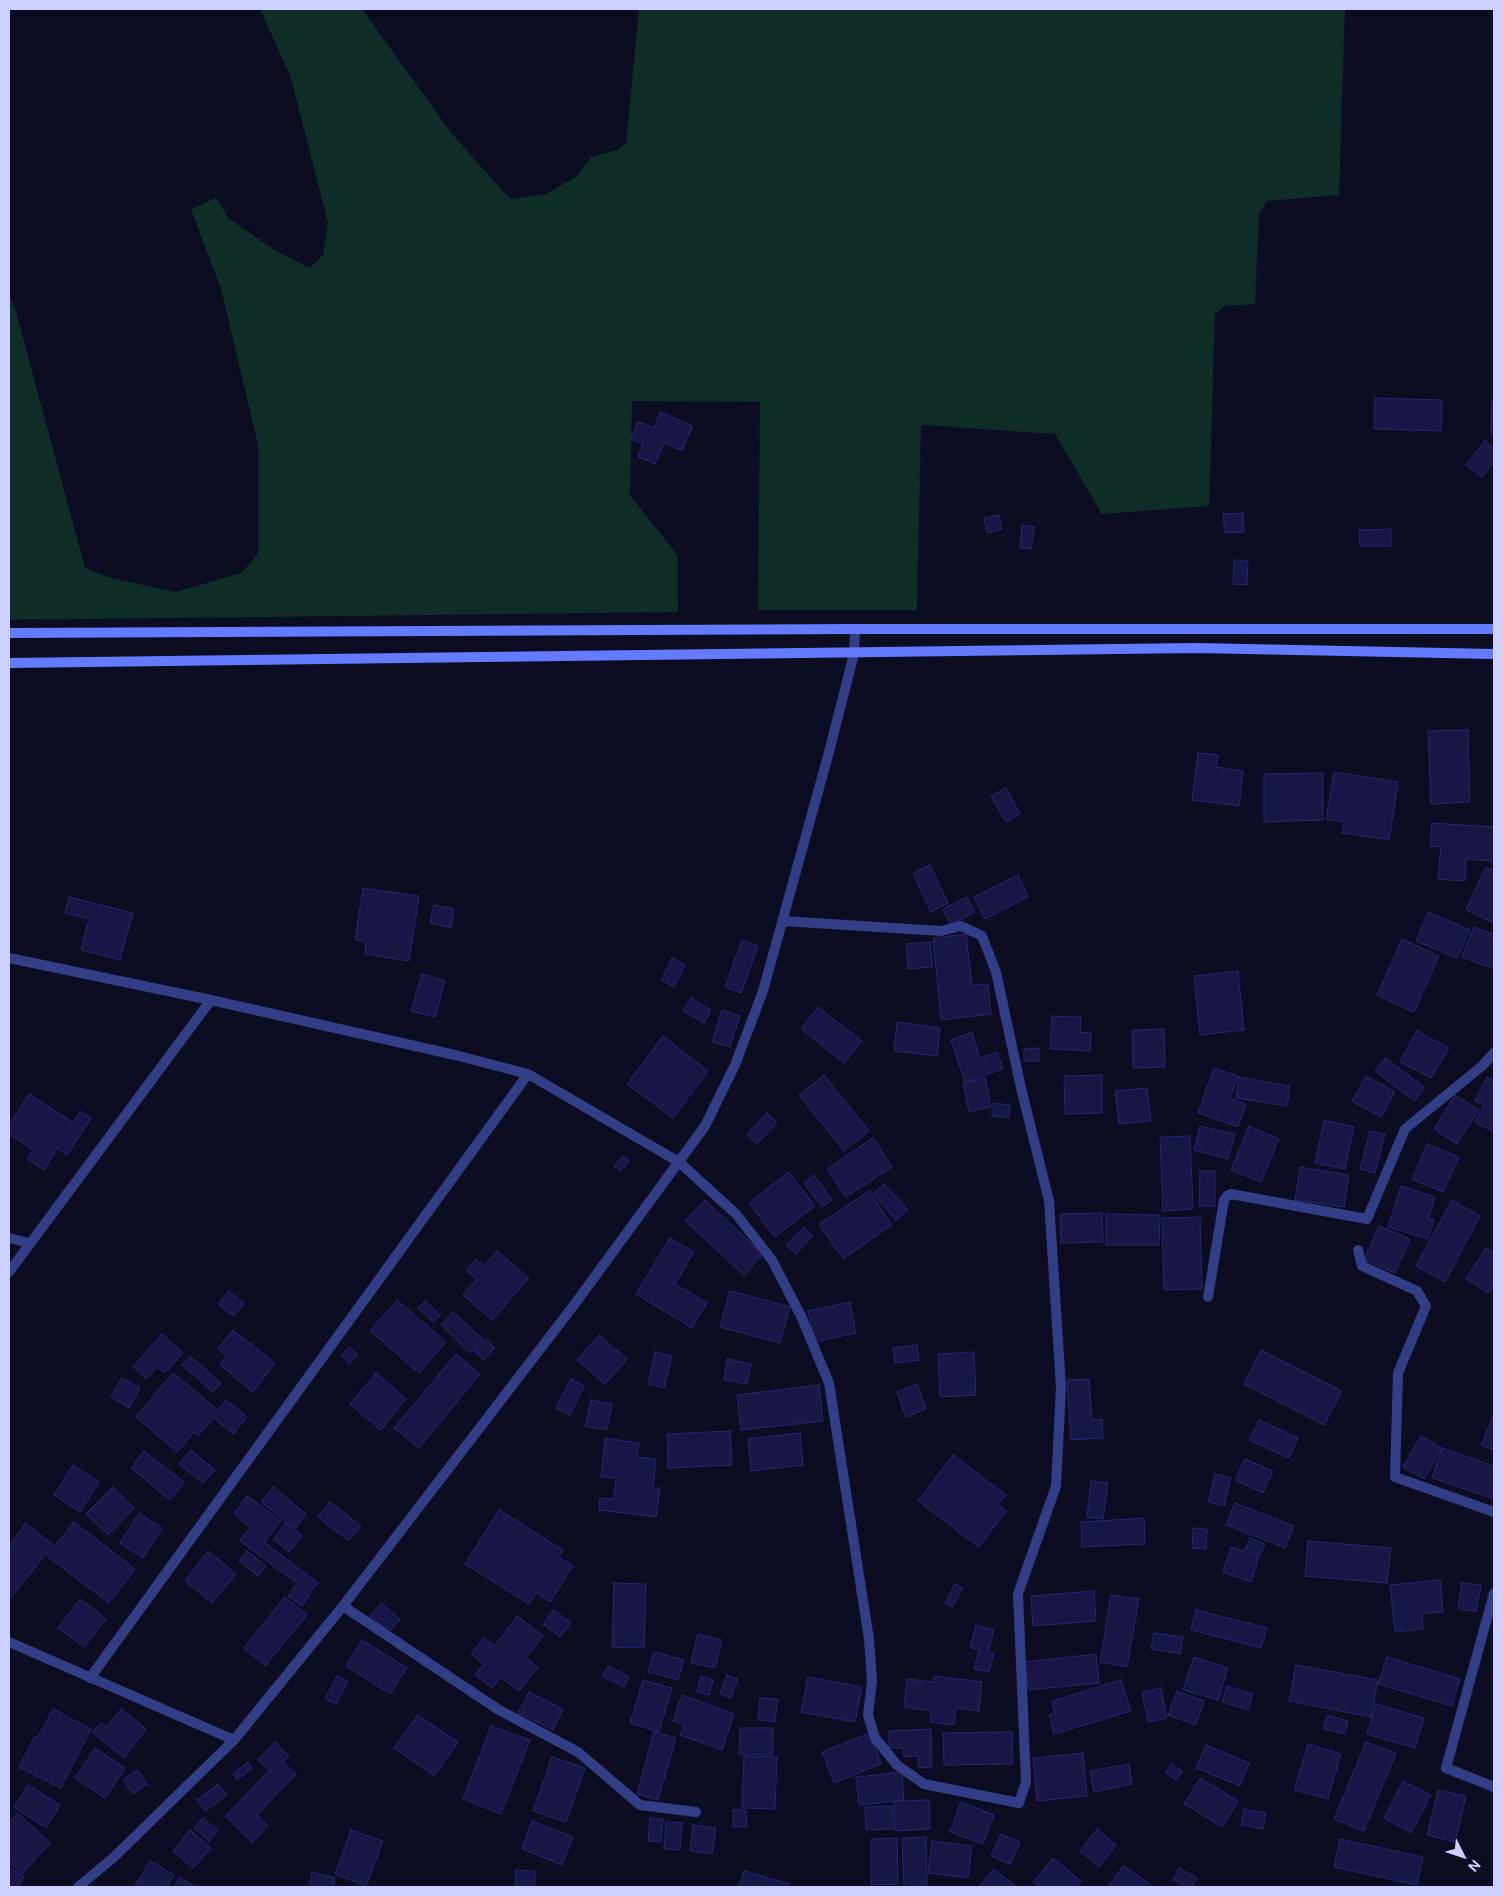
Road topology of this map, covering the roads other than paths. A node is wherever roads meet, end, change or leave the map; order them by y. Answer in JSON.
{"nodes":[{"id":1,"x":1494,"y":628,"type":"edge"},
{"id":2,"x":855,"y":629,"type":"junction"},
{"id":3,"x":9,"y":633,"type":"edge"},
{"id":4,"x":854,"y":654,"type":"junction"},
{"id":5,"x":1494,"y":654,"type":"edge"},
{"id":6,"x":9,"y":663,"type":"edge"},
{"id":7,"x":783,"y":921,"type":"junction"},
{"id":8,"x":9,"y":958,"type":"edge"},
{"id":9,"x":211,"y":1000,"type":"junction"},
{"id":10,"x":1494,"y":1053,"type":"edge"},
{"id":11,"x":528,"y":1074,"type":"junction"},
{"id":12,"x":680,"y":1162,"type":"junction"},
{"id":13,"x":9,"y":1238,"type":"edge"},
{"id":14,"x":30,"y":1243,"type":"junction"},
{"id":15,"x":1358,"y":1250,"type":"dead end"},
{"id":16,"x":9,"y":1272,"type":"edge"},
{"id":17,"x":1208,"y":1297,"type":"dead end"},
{"id":18,"x":1494,"y":1512,"type":"edge"},
{"id":19,"x":1494,"y":1593,"type":"edge"},
{"id":20,"x":343,"y":1606,"type":"junction"},
{"id":21,"x":9,"y":1642,"type":"edge"},
{"id":22,"x":90,"y":1678,"type":"junction"},
{"id":23,"x":234,"y":1740,"type":"junction"},
{"id":24,"x":1494,"y":1787,"type":"edge"},
{"id":25,"x":696,"y":1812,"type":"dead end"},
{"id":26,"x":78,"y":1887,"type":"edge"}],
"edges":[{"from":1,"to":2,"type":"main road"},
{"from":2,"to":3,"type":"main road"},
{"from":2,"to":4,"type":"street"},
{"from":4,"to":5,"type":"main road"},
{"from":4,"to":6,"type":"main road"},
{"from":4,"to":7,"type":"street"},
{"from":7,"to":12,"type":"street"},
{"from":7,"to":12,"type":"street"},
{"from":8,"to":9,"type":"street"},
{"from":9,"to":11,"type":"street"},
{"from":9,"to":14,"type":"street"},
{"from":10,"to":17,"type":"street"},
{"from":11,"to":12,"type":"street"},
{"from":11,"to":22,"type":"street"},
{"from":12,"to":20,"type":"street"},
{"from":13,"to":14,"type":"street"},
{"from":14,"to":16,"type":"street"},
{"from":15,"to":18,"type":"street"},
{"from":19,"to":24,"type":"street"},
{"from":20,"to":23,"type":"street"},
{"from":20,"to":25,"type":"street"},
{"from":21,"to":22,"type":"street"},
{"from":22,"to":23,"type":"street"},
{"from":23,"to":26,"type":"street"}]}
